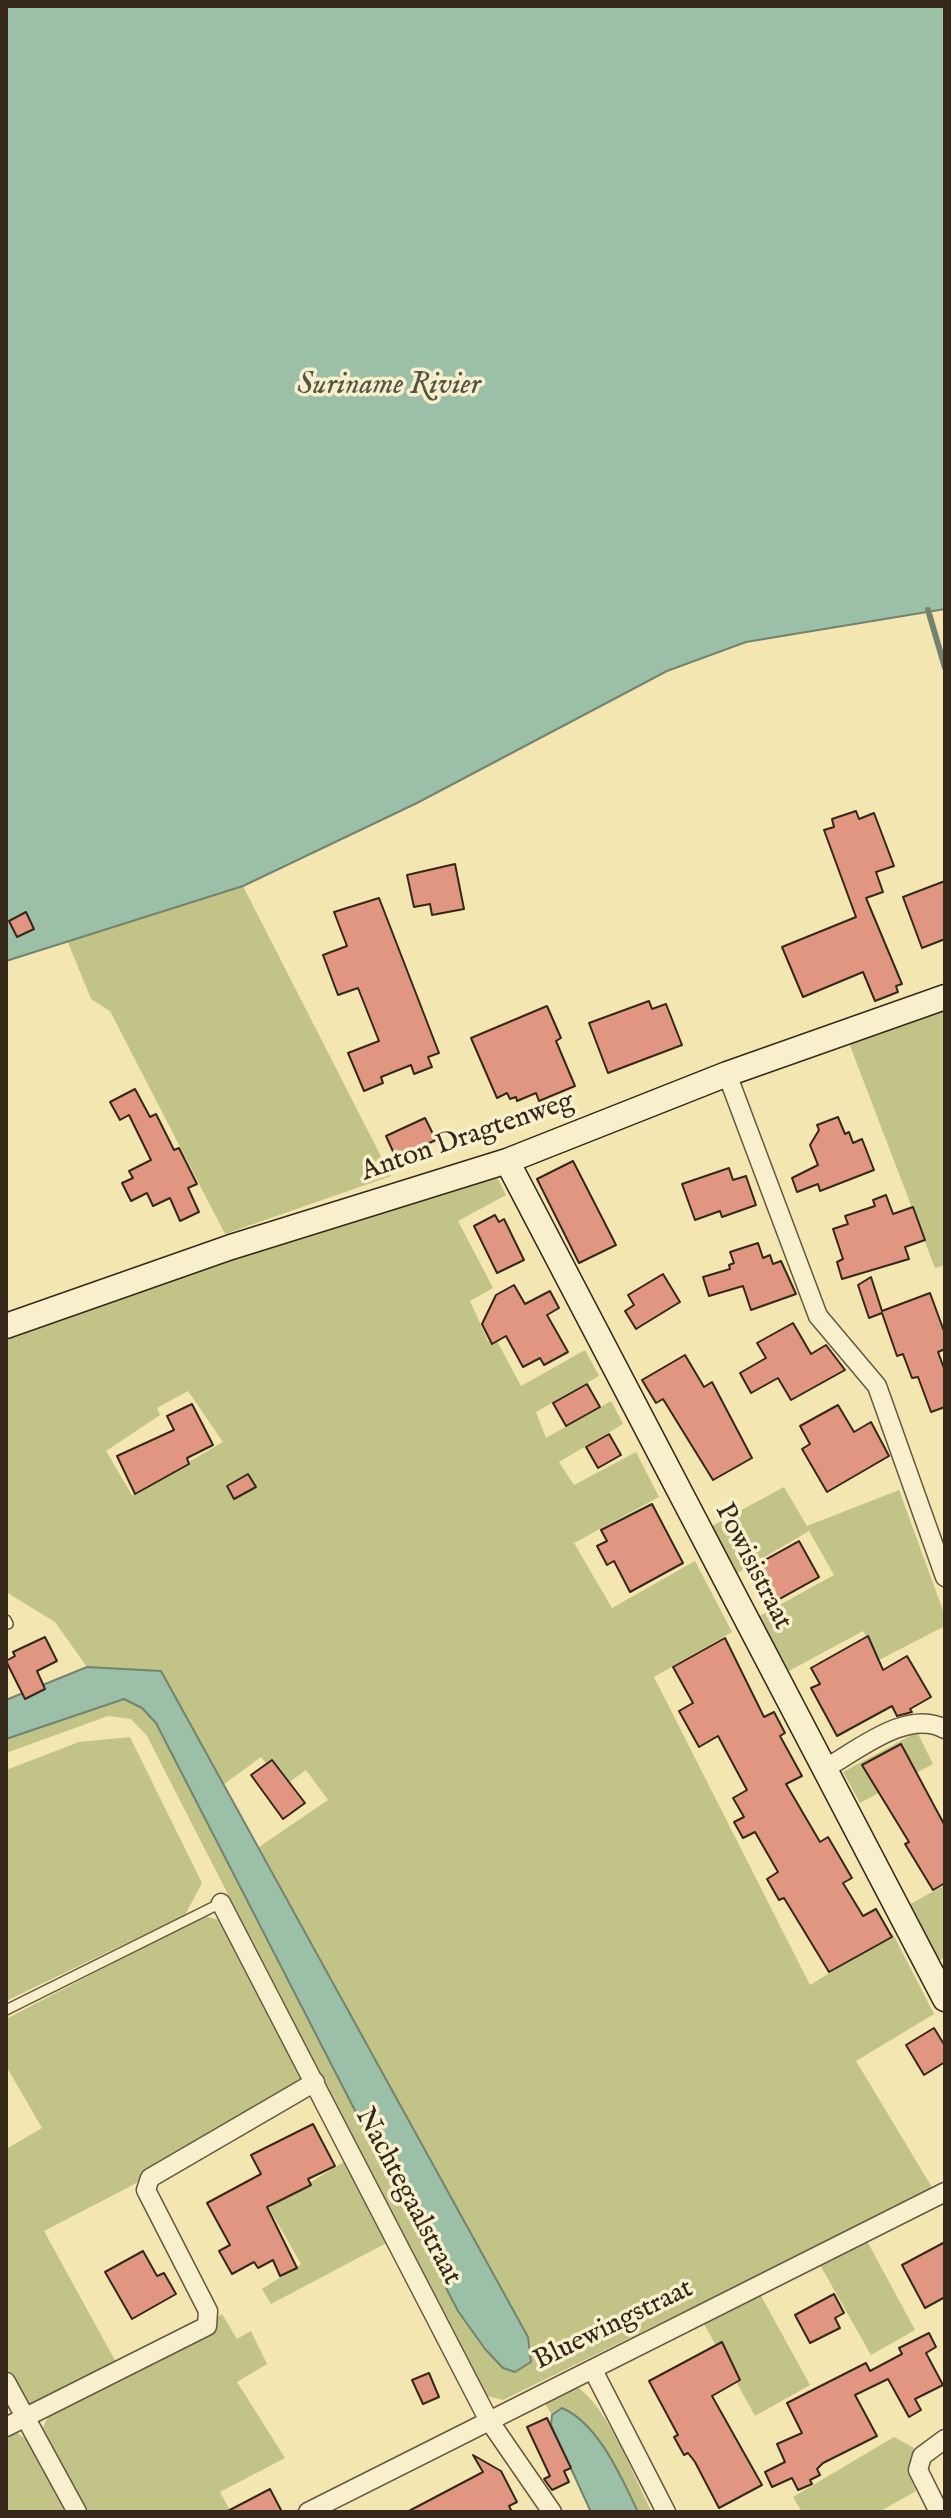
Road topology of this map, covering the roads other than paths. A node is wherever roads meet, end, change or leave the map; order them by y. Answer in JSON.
{"nodes":[{"id":1,"x":945,"y":997,"type":"edge"},
{"id":2,"x":727,"y":1074,"type":"junction"},
{"id":3,"x":507,"y":1161,"type":"junction"},
{"id":4,"x":6,"y":1326,"type":"edge"},
{"id":5,"x":945,"y":1577,"type":"edge"},
{"id":6,"x":945,"y":1729,"type":"edge"},
{"id":7,"x":824,"y":1769,"type":"junction"},
{"id":8,"x":221,"y":1903,"type":"joint"},
{"id":9,"x":945,"y":1999,"type":"edge"},
{"id":10,"x":6,"y":2010,"type":"edge"},
{"id":11,"x":315,"y":2082,"type":"junction"},
{"id":12,"x":945,"y":2192,"type":"edge"},
{"id":13,"x":593,"y":2370,"type":"junction"},
{"id":14,"x":6,"y":2382,"type":"edge"},
{"id":15,"x":24,"y":2417,"type":"junction"},
{"id":16,"x":488,"y":2419,"type":"junction"},
{"id":17,"x":6,"y":2427,"type":"edge"},
{"id":18,"x":945,"y":2439,"type":"edge"},
{"id":19,"x":77,"y":2512,"type":"edge"},
{"id":20,"x":308,"y":2512,"type":"edge"},
{"id":21,"x":552,"y":2512,"type":"edge"},
{"id":22,"x":666,"y":2512,"type":"edge"},
{"id":23,"x":939,"y":2512,"type":"edge"}],
"edges":[{"from":1,"to":2,"type":"main road","name":"Anton Dragtenweg"},
{"from":2,"to":3,"type":"main road","name":"Anton Dragtenweg"},
{"from":2,"to":5,"type":"street"},
{"from":3,"to":4,"type":"main road","name":"Anton Dragtenweg"},
{"from":3,"to":7,"type":"main road","name":"Powisistraat"},
{"from":6,"to":7,"type":"street"},
{"from":7,"to":9,"type":"main road","name":"Powisistraat"},
{"from":8,"to":10,"type":"lane"},
{"from":8,"to":11,"type":"street","name":"Nachtegaalstraat"},
{"from":11,"to":15,"type":"street"},
{"from":11,"to":16,"type":"street","name":"Nachtegaalstraat"},
{"from":12,"to":13,"type":"street","name":"Bluewingstraat"},
{"from":13,"to":16,"type":"street","name":"Bluewingstraat"},
{"from":13,"to":22,"type":"street"},
{"from":14,"to":15,"type":"street"},
{"from":15,"to":17,"type":"street"},
{"from":15,"to":19,"type":"street"},
{"from":16,"to":20,"type":"street","name":"Bluewingstraat"},
{"from":16,"to":21,"type":"street","name":"Nachtegaalstraat"},
{"from":18,"to":23,"type":"street"}]}
